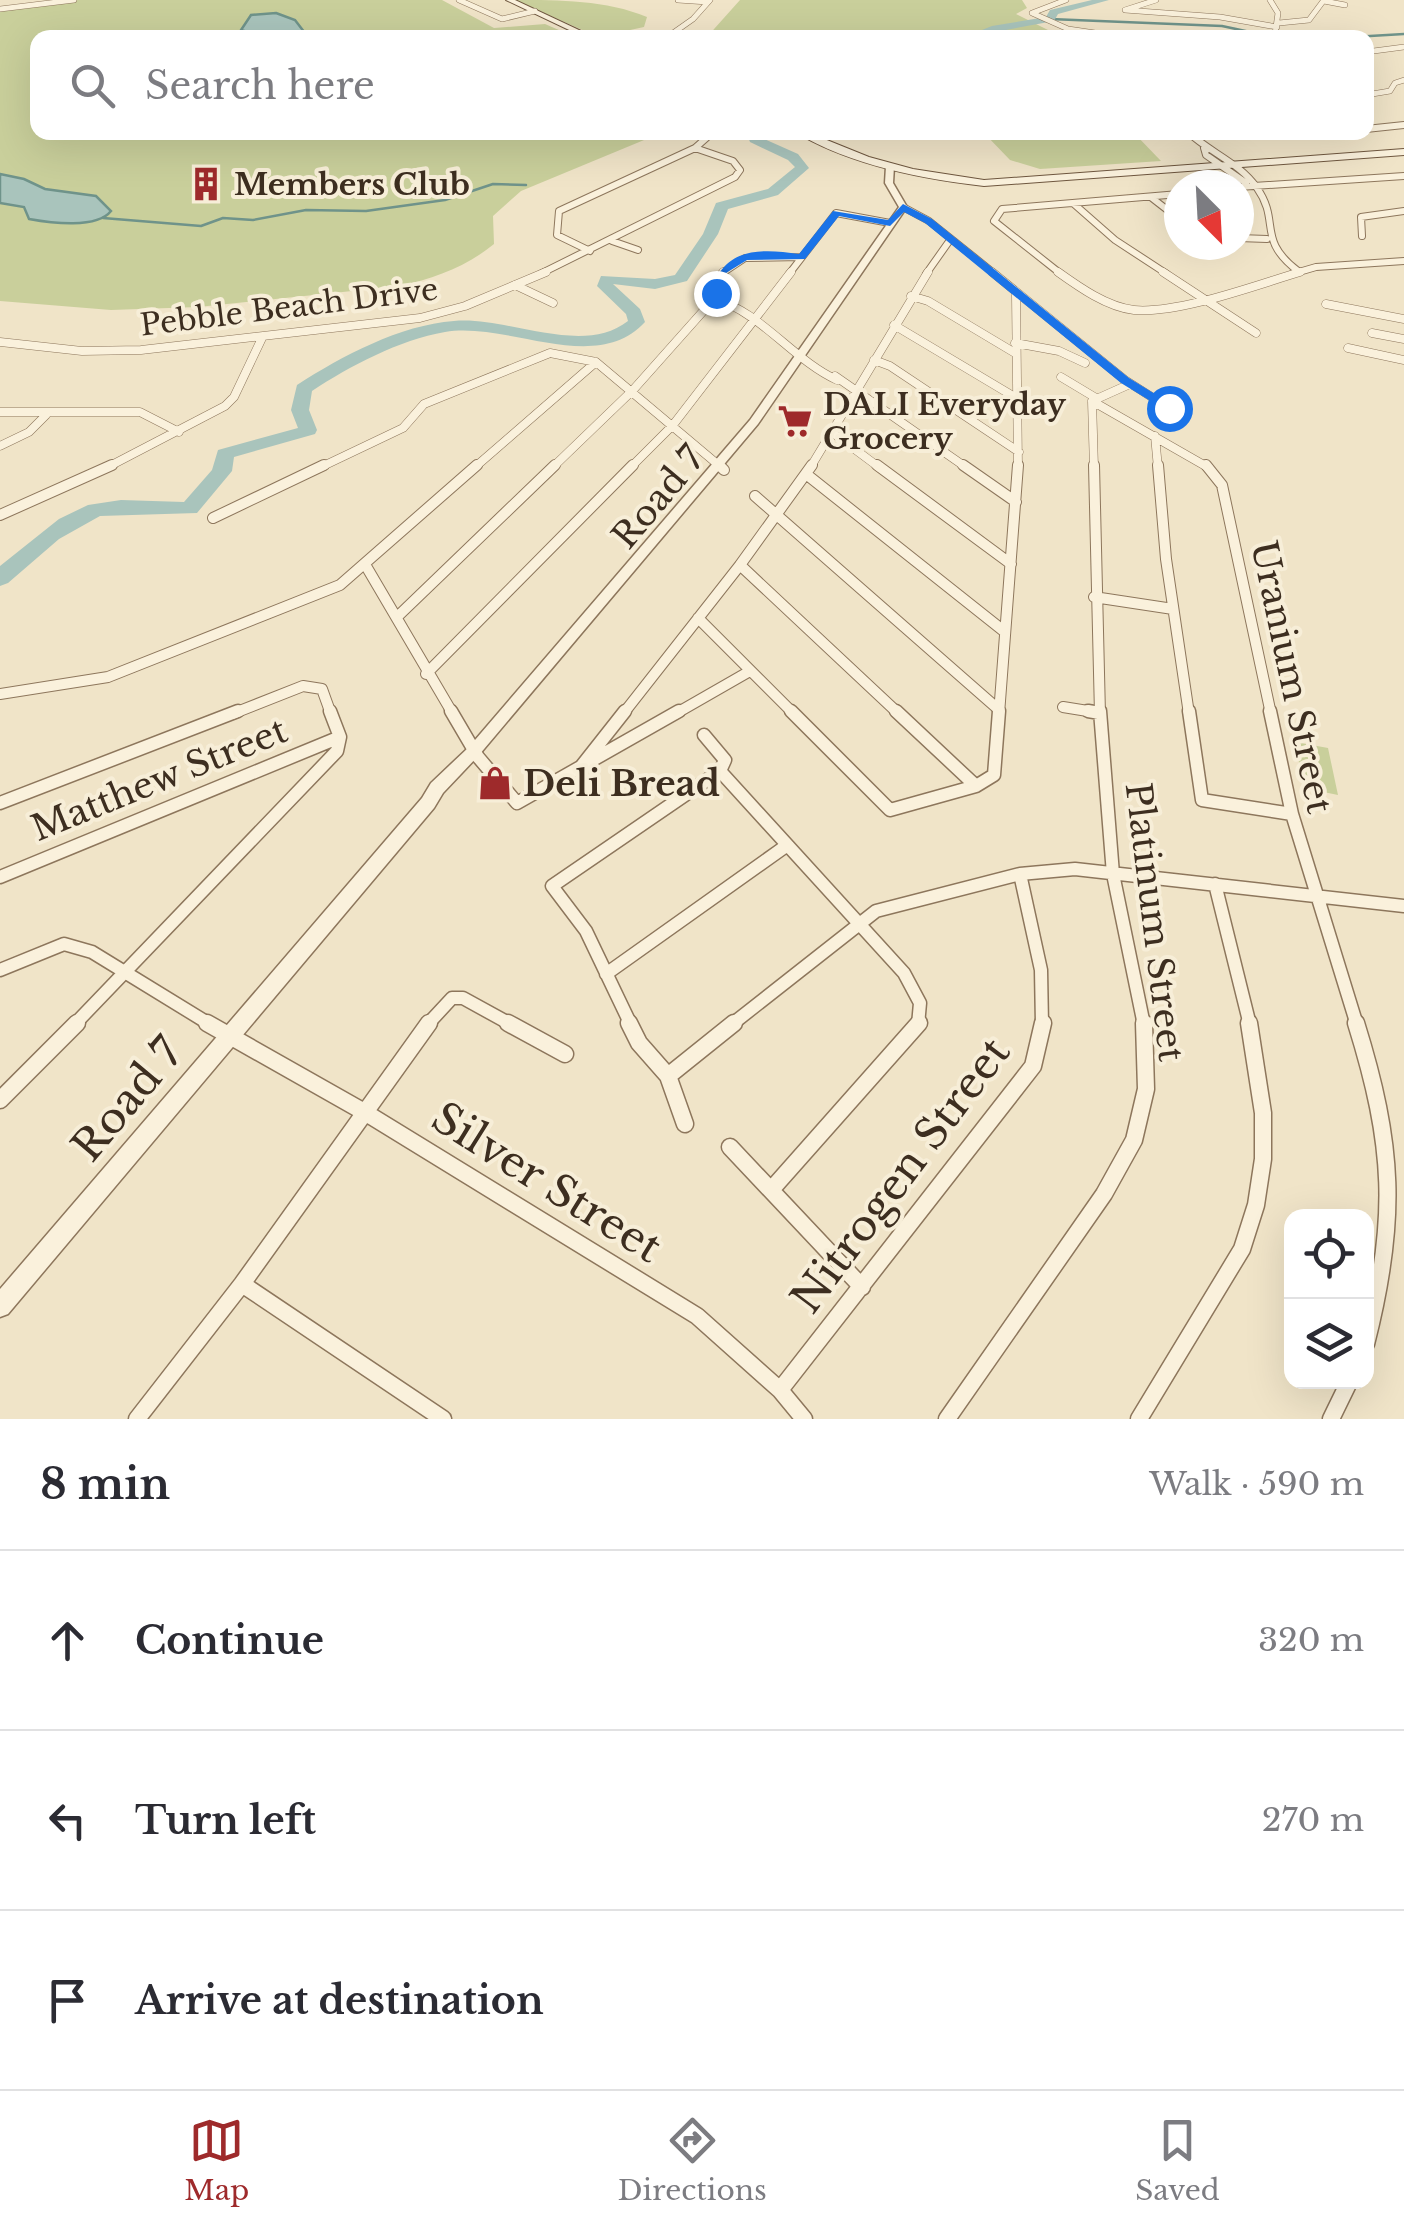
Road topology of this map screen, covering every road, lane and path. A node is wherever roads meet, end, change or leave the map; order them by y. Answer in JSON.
{"nodes":[{"id":1,"x":10,"y":0,"type":"edge"},
{"id":2,"x":74,"y":0,"type":"edge"},
{"id":3,"x":459,"y":0,"type":"edge"},
{"id":4,"x":498,"y":0,"type":"edge"},
{"id":5,"x":509,"y":0,"type":"edge"},
{"id":6,"x":678,"y":0,"type":"edge"},
{"id":7,"x":1066,"y":0,"type":"edge"},
{"id":8,"x":1156,"y":0,"type":"edge"},
{"id":9,"x":1270,"y":0,"type":"edge"},
{"id":10,"x":1324,"y":0,"type":"edge"},
{"id":11,"x":709,"y":1,"type":"edge"},
{"id":12,"x":1345,"y":5,"type":"dead end"},
{"id":13,"x":0,"y":8,"type":"edge"},
{"id":14,"x":9,"y":8,"type":"junction"},
{"id":15,"x":531,"y":12,"type":"junction"},
{"id":16,"x":1316,"y":13,"type":"junction"},
{"id":17,"x":1324,"y":15,"type":"dead end"},
{"id":18,"x":1278,"y":25,"type":"junction"},
{"id":19,"x":566,"y":30,"type":"edge"},
{"id":20,"x":575,"y":30,"type":"edge"},
{"id":21,"x":677,"y":30,"type":"edge"},
{"id":22,"x":1088,"y":30,"type":"edge"},
{"id":23,"x":1276,"y":30,"type":"edge"},
{"id":24,"x":1404,"y":47,"type":"edge"},
{"id":25,"x":1374,"y":51,"type":"edge"},
{"id":26,"x":1404,"y":80,"type":"edge"},
{"id":27,"x":1374,"y":94,"type":"edge"},
{"id":28,"x":1404,"y":125,"type":"edge"},
{"id":29,"x":1374,"y":128,"type":"edge"},
{"id":30,"x":704,"y":140,"type":"edge"},
{"id":31,"x":817,"y":140,"type":"edge"},
{"id":32,"x":1196,"y":140,"type":"edge"},
{"id":33,"x":695,"y":148,"type":"junction"},
{"id":34,"x":1204,"y":148,"type":"junction"},
{"id":35,"x":1404,"y":150,"type":"edge"},
{"id":36,"x":1226,"y":165,"type":"junction"},
{"id":37,"x":894,"y":167,"type":"junction"},
{"id":38,"x":1404,"y":176,"type":"edge"},
{"id":39,"x":1255,"y":187,"type":"junction"},
{"id":40,"x":1164,"y":195,"type":"edge"},
{"id":41,"x":1148,"y":197,"type":"junction"},
{"id":42,"x":1074,"y":204,"type":"junction"},
{"id":43,"x":1164,"y":206,"type":"edge"},
{"id":44,"x":908,"y":210,"type":"junction"},
{"id":45,"x":1404,"y":211,"type":"edge"},
{"id":46,"x":890,"y":223,"type":"junction"},
{"id":47,"x":1362,"y":236,"type":"dead end"},
{"id":48,"x":1254,"y":239,"type":"edge"},
{"id":49,"x":1267,"y":239,"type":"junction"},
{"id":50,"x":950,"y":240,"type":"junction"},
{"id":51,"x":612,"y":241,"type":"junction"},
{"id":52,"x":638,"y":250,"type":"dead end"},
{"id":53,"x":590,"y":251,"type":"junction"},
{"id":54,"x":801,"y":257,"type":"junction"},
{"id":55,"x":1404,"y":261,"type":"edge"},
{"id":56,"x":1298,"y":271,"type":"junction"},
{"id":57,"x":515,"y":285,"type":"junction"},
{"id":58,"x":1016,"y":295,"type":"junction"},
{"id":59,"x":911,"y":296,"type":"junction"},
{"id":60,"x":717,"y":298,"type":"junction"},
{"id":61,"x":1205,"y":301,"type":"junction"},
{"id":62,"x":552,"y":303,"type":"dead end"},
{"id":63,"x":1326,"y":304,"type":"dead end"},
{"id":64,"x":1404,"y":319,"type":"edge"},
{"id":65,"x":752,"y":322,"type":"junction"},
{"id":66,"x":894,"y":325,"type":"junction"},
{"id":67,"x":1256,"y":333,"type":"dead end"},
{"id":68,"x":1372,"y":333,"type":"dead end"},
{"id":69,"x":262,"y":338,"type":"junction"},
{"id":70,"x":1404,"y":339,"type":"edge"},
{"id":71,"x":0,"y":342,"type":"edge"},
{"id":72,"x":1015,"y":348,"type":"junction"},
{"id":73,"x":1348,"y":348,"type":"dead end"},
{"id":74,"x":803,"y":356,"type":"junction"},
{"id":75,"x":874,"y":360,"type":"junction"},
{"id":76,"x":1404,"y":360,"type":"edge"},
{"id":77,"x":596,"y":362,"type":"junction"},
{"id":78,"x":1085,"y":363,"type":"dead end"},
{"id":79,"x":1061,"y":377,"type":"dead end"},
{"id":80,"x":1130,"y":384,"type":"junction"},
{"id":81,"x":634,"y":390,"type":"junction"},
{"id":82,"x":854,"y":392,"type":"junction"},
{"id":83,"x":1018,"y":399,"type":"junction"},
{"id":84,"x":1094,"y":400,"type":"junction"},
{"id":85,"x":1169,"y":408,"type":"dead end"},
{"id":86,"x":0,"y":412,"type":"edge"},
{"id":87,"x":46,"y":415,"type":"junction"},
{"id":88,"x":673,"y":424,"type":"junction"},
{"id":89,"x":179,"y":432,"type":"junction"},
{"id":90,"x":834,"y":432,"type":"junction"},
{"id":91,"x":1155,"y":436,"type":"junction"},
{"id":92,"x":0,"y":446,"type":"edge"},
{"id":93,"x":1019,"y":452,"type":"junction"},
{"id":94,"x":721,"y":467,"type":"junction"},
{"id":95,"x":806,"y":474,"type":"junction"},
{"id":96,"x":755,"y":496,"type":"dead end"},
{"id":97,"x":1016,"y":502,"type":"junction"},
{"id":98,"x":776,"y":514,"type":"junction"},
{"id":99,"x":0,"y":516,"type":"edge"},
{"id":100,"x":213,"y":518,"type":"dead end"},
{"id":101,"x":740,"y":564,"type":"junction"},
{"id":102,"x":1011,"y":564,"type":"junction"},
{"id":103,"x":366,"y":566,"type":"junction"},
{"id":104,"x":1094,"y":597,"type":"junction"},
{"id":105,"x":1174,"y":609,"type":"junction"},
{"id":106,"x":396,"y":617,"type":"junction"},
{"id":107,"x":698,"y":618,"type":"junction"},
{"id":108,"x":1006,"y":632,"type":"junction"},
{"id":109,"x":750,"y":671,"type":"junction"},
{"id":110,"x":426,"y":674,"type":"junction"},
{"id":111,"x":0,"y":694,"type":"edge"},
{"id":112,"x":1063,"y":707,"type":"dead end"},
{"id":113,"x":998,"y":709,"type":"junction"},
{"id":114,"x":1100,"y":713,"type":"junction"},
{"id":115,"x":704,"y":735,"type":"dead end"},
{"id":116,"x":340,"y":736,"type":"junction"},
{"id":117,"x":476,"y":754,"type":"junction"},
{"id":118,"x":580,"y":768,"type":"junction"},
{"id":119,"x":720,"y":771,"type":"junction"},
{"id":120,"x":976,"y":786,"type":"junction"},
{"id":121,"x":0,"y":803,"type":"edge"},
{"id":122,"x":1292,"y":814,"type":"junction"},
{"id":123,"x":786,"y":846,"type":"junction"},
{"id":124,"x":1020,"y":874,"type":"junction"},
{"id":125,"x":1114,"y":874,"type":"junction"},
{"id":126,"x":0,"y":877,"type":"edge"},
{"id":127,"x":1215,"y":884,"type":"junction"},
{"id":128,"x":1316,"y":896,"type":"junction"},
{"id":129,"x":1404,"y":906,"type":"edge"},
{"id":130,"x":856,"y":923,"type":"junction"},
{"id":131,"x":0,"y":970,"type":"edge"},
{"id":132,"x":126,"y":974,"type":"junction"},
{"id":133,"x":606,"y":974,"type":"junction"},
{"id":134,"x":229,"y":1036,"type":"junction"},
{"id":135,"x":565,"y":1054,"type":"dead end"},
{"id":136,"x":668,"y":1076,"type":"junction"},
{"id":137,"x":0,"y":1100,"type":"edge"},
{"id":138,"x":366,"y":1112,"type":"junction"},
{"id":139,"x":686,"y":1124,"type":"dead end"},
{"id":140,"x":730,"y":1147,"type":"dead end"},
{"id":141,"x":771,"y":1190,"type":"junction"},
{"id":142,"x":242,"y":1284,"type":"junction"},
{"id":143,"x":862,"y":1286,"type":"junction"},
{"id":144,"x":0,"y":1306,"type":"edge"},
{"id":145,"x":1374,"y":1313,"type":"edge"},
{"id":146,"x":1346,"y":1389,"type":"edge"},
{"id":147,"x":780,"y":1390,"type":"junction"},
{"id":148,"x":137,"y":1419,"type":"edge"},
{"id":149,"x":443,"y":1419,"type":"edge"},
{"id":150,"x":804,"y":1419,"type":"edge"},
{"id":151,"x":948,"y":1419,"type":"edge"},
{"id":152,"x":1138,"y":1419,"type":"edge"},
{"id":153,"x":1331,"y":1419,"type":"edge"}],
"edges":[{"from":1,"to":14,"type":"street"},
{"from":2,"to":14,"type":"street"},
{"from":3,"to":15,"type":"street"},
{"from":4,"to":15,"type":"main road"},
{"from":5,"to":15,"type":"main road"},
{"from":6,"to":11,"type":"street"},
{"from":7,"to":22,"type":"street"},
{"from":8,"to":18,"type":"street"},
{"from":9,"to":18,"type":"street"},
{"from":10,"to":12,"type":"street"},
{"from":10,"to":16,"type":"street"},
{"from":11,"to":21,"type":"street"},
{"from":13,"to":14,"type":"street"},
{"from":15,"to":19,"type":"main road"},
{"from":15,"to":20,"type":"main road"},
{"from":16,"to":17,"type":"street"},
{"from":16,"to":18,"type":"street"},
{"from":18,"to":23,"type":"street"},
{"from":24,"to":25,"type":"street"},
{"from":26,"to":27,"type":"street"},
{"from":28,"to":29,"type":"street"},
{"from":30,"to":33,"type":"street"},
{"from":31,"to":37,"type":"main road"},
{"from":32,"to":34,"type":"street"},
{"from":33,"to":51,"type":"street","name":"Pebble Beach Drive"},
{"from":33,"to":53,"type":"street"},
{"from":34,"to":36,"type":"street"},
{"from":34,"to":36,"type":"street"},
{"from":35,"to":36,"type":"main road"},
{"from":36,"to":37,"type":"main road"},
{"from":36,"to":39,"type":"street"},
{"from":36,"to":39,"type":"street"},
{"from":37,"to":44,"type":"street"},
{"from":38,"to":39,"type":"street"},
{"from":39,"to":49,"type":"street"},
{"from":40,"to":41,"type":"street"},
{"from":41,"to":42,"type":"street"},
{"from":41,"to":43,"type":"street"},
{"from":42,"to":61,"type":"street"},
{"from":42,"to":61,"type":"street"},
{"from":44,"to":46,"type":"street","name":"Road 7"},
{"from":44,"to":50,"type":"street"},
{"from":44,"to":74,"type":"street","name":"Road 7"},
{"from":45,"to":47,"type":"street"},
{"from":46,"to":54,"type":"street"},
{"from":46,"to":74,"type":"street","name":"Road 7"},
{"from":48,"to":49,"type":"street"},
{"from":49,"to":56,"type":"street"},
{"from":50,"to":58,"type":"street"},
{"from":50,"to":59,"type":"street"},
{"from":51,"to":52,"type":"street"},
{"from":51,"to":53,"type":"street","name":"Pebble Beach Drive"},
{"from":53,"to":57,"type":"street","name":"Pebble Beach Drive"},
{"from":54,"to":60,"type":"street"},
{"from":54,"to":65,"type":"street"},
{"from":55,"to":56,"type":"street"},
{"from":56,"to":61,"type":"street"},
{"from":57,"to":62,"type":"street"},
{"from":57,"to":69,"type":"street","name":"Pebble Beach Drive"},
{"from":58,"to":72,"type":"street"},
{"from":58,"to":80,"type":"street"},
{"from":59,"to":66,"type":"street"},
{"from":59,"to":72,"type":"street"},
{"from":60,"to":65,"type":"street"},
{"from":60,"to":81,"type":"street"},
{"from":61,"to":67,"type":"street"},
{"from":63,"to":64,"type":"street"},
{"from":65,"to":74,"type":"street"},
{"from":65,"to":88,"type":"street"},
{"from":66,"to":75,"type":"street"},
{"from":66,"to":83,"type":"street"},
{"from":68,"to":70,"type":"street"},
{"from":69,"to":71,"type":"street","name":"Pebble Beach Drive"},
{"from":69,"to":89,"type":"street"},
{"from":72,"to":78,"type":"street"},
{"from":72,"to":83,"type":"street"},
{"from":73,"to":76,"type":"street"},
{"from":74,"to":82,"type":"street"},
{"from":74,"to":94,"type":"street","name":"Road 7"},
{"from":75,"to":82,"type":"street"},
{"from":75,"to":93,"type":"street"},
{"from":77,"to":81,"type":"street"},
{"from":77,"to":100,"type":"street"},
{"from":77,"to":103,"type":"street"},
{"from":79,"to":84,"type":"street"},
{"from":80,"to":84,"type":"street"},
{"from":80,"to":85,"type":"street"},
{"from":81,"to":88,"type":"street"},
{"from":81,"to":106,"type":"street"},
{"from":82,"to":90,"type":"street"},
{"from":82,"to":97,"type":"street"},
{"from":83,"to":93,"type":"street"},
{"from":84,"to":91,"type":"street"},
{"from":84,"to":104,"type":"street","name":"Platinum Street"},
{"from":86,"to":87,"type":"street"},
{"from":87,"to":89,"type":"street"},
{"from":87,"to":92,"type":"street"},
{"from":88,"to":94,"type":"street"},
{"from":88,"to":110,"type":"street"},
{"from":89,"to":99,"type":"street"},
{"from":90,"to":95,"type":"street"},
{"from":90,"to":102,"type":"street"},
{"from":91,"to":105,"type":"street"},
{"from":91,"to":122,"type":"street","name":"Uranium Street"},
{"from":93,"to":97,"type":"street"},
{"from":94,"to":117,"type":"street","name":"Road 7"},
{"from":95,"to":98,"type":"street"},
{"from":95,"to":108,"type":"street"},
{"from":96,"to":98,"type":"street"},
{"from":97,"to":102,"type":"street"},
{"from":98,"to":101,"type":"street"},
{"from":98,"to":113,"type":"street"},
{"from":101,"to":107,"type":"street"},
{"from":101,"to":120,"type":"street"},
{"from":102,"to":108,"type":"street"},
{"from":103,"to":106,"type":"street"},
{"from":103,"to":111,"type":"street"},
{"from":104,"to":105,"type":"street"},
{"from":104,"to":114,"type":"street","name":"Platinum Street"},
{"from":105,"to":122,"type":"street"},
{"from":106,"to":110,"type":"street"},
{"from":107,"to":109,"type":"street"},
{"from":107,"to":118,"type":"street"},
{"from":108,"to":113,"type":"street"},
{"from":109,"to":118,"type":"street"},
{"from":109,"to":120,"type":"street"},
{"from":110,"to":117,"type":"street"},
{"from":112,"to":114,"type":"street"},
{"from":113,"to":120,"type":"street"},
{"from":114,"to":125,"type":"street","name":"Platinum Street"},
{"from":115,"to":119,"type":"street"},
{"from":116,"to":121,"type":"street"},
{"from":116,"to":126,"type":"street","name":"Matthew Street"},
{"from":116,"to":132,"type":"street"},
{"from":117,"to":118,"type":"street"},
{"from":117,"to":134,"type":"street","name":"Road 7"},
{"from":119,"to":123,"type":"street"},
{"from":119,"to":133,"type":"street"},
{"from":122,"to":128,"type":"street","name":"Uranium Street"},
{"from":123,"to":130,"type":"street"},
{"from":123,"to":133,"type":"street"},
{"from":124,"to":125,"type":"street"},
{"from":124,"to":130,"type":"street"},
{"from":124,"to":143,"type":"street","name":"Nitrogen Street"},
{"from":125,"to":127,"type":"street"},
{"from":125,"to":151,"type":"street","name":"Platinum Street"},
{"from":127,"to":128,"type":"street"},
{"from":127,"to":152,"type":"street"},
{"from":128,"to":129,"type":"street"},
{"from":128,"to":145,"type":"street","name":"Uranium Street"},
{"from":130,"to":136,"type":"street"},
{"from":130,"to":141,"type":"street"},
{"from":131,"to":132,"type":"street","name":"Silver Street"},
{"from":132,"to":134,"type":"street","name":"Silver Street"},
{"from":132,"to":137,"type":"street"},
{"from":133,"to":136,"type":"street"},
{"from":134,"to":138,"type":"street","name":"Silver Street"},
{"from":134,"to":144,"type":"street","name":"Road 7"},
{"from":135,"to":138,"type":"street"},
{"from":136,"to":139,"type":"street"},
{"from":138,"to":142,"type":"street"},
{"from":138,"to":147,"type":"street","name":"Silver Street"},
{"from":140,"to":141,"type":"street"},
{"from":141,"to":143,"type":"street"},
{"from":142,"to":148,"type":"street"},
{"from":142,"to":149,"type":"street"},
{"from":143,"to":147,"type":"street","name":"Nitrogen Street"},
{"from":146,"to":153,"type":"street"},
{"from":147,"to":150,"type":"street","name":"Silver Street"}]}
